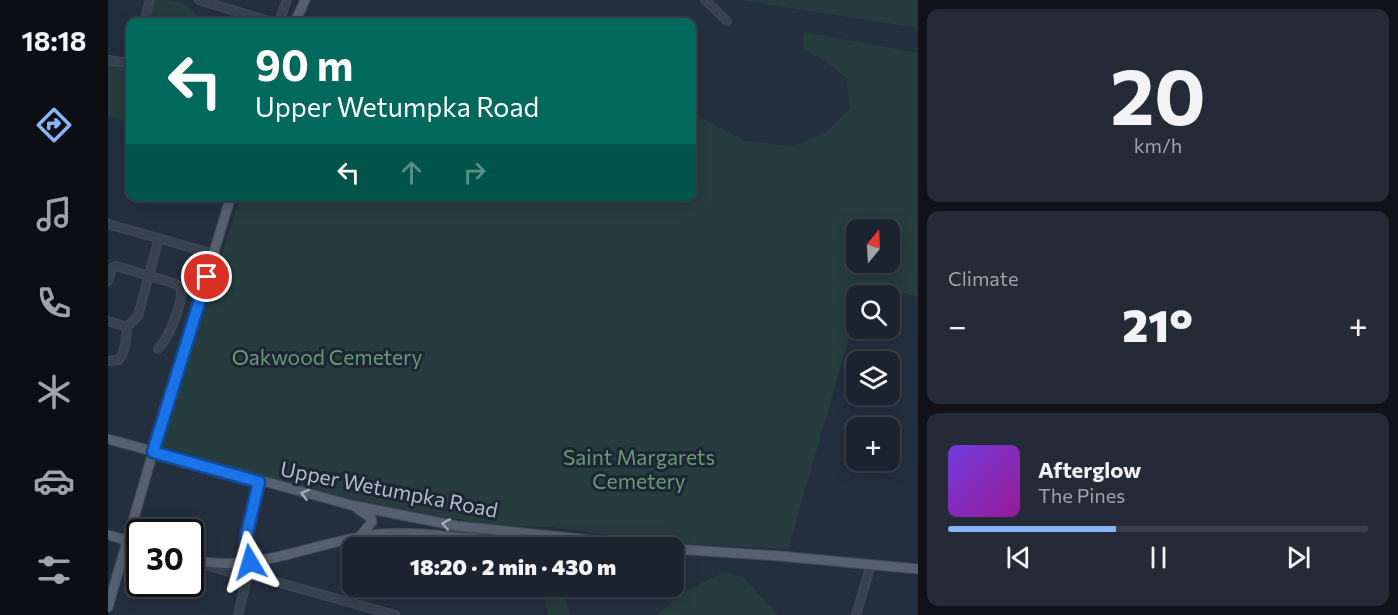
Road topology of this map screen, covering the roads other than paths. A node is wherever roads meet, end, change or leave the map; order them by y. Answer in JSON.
{"nodes":[{"id":1,"x":150,"y":0,"type":"edge"},
{"id":2,"x":199,"y":0,"type":"edge"},
{"id":3,"x":287,"y":0,"type":"edge"},
{"id":4,"x":304,"y":0,"type":"edge"},
{"id":5,"x":705,"y":0,"type":"edge"},
{"id":6,"x":145,"y":18,"type":"edge"},
{"id":7,"x":259,"y":18,"type":"edge"},
{"id":8,"x":280,"y":18,"type":"edge"},
{"id":9,"x":297,"y":18,"type":"edge"},
{"id":10,"x":727,"y":21,"type":"dead end"},
{"id":11,"x":108,"y":60,"type":"edge"},
{"id":12,"x":126,"y":62,"type":"edge"},
{"id":13,"x":230,"y":201,"type":"edge"},
{"id":14,"x":108,"y":224,"type":"edge"},
{"id":15,"x":159,"y":238,"type":"junction"},
{"id":16,"x":214,"y":254,"type":"junction"},
{"id":17,"x":149,"y":275,"type":"junction"},
{"id":18,"x":108,"y":281,"type":"edge"},
{"id":19,"x":108,"y":321,"type":"edge"},
{"id":20,"x":127,"y":327,"type":"junction"},
{"id":21,"x":158,"y":349,"type":"dead end"},
{"id":22,"x":108,"y":361,"type":"edge"},
{"id":23,"x":108,"y":439,"type":"edge"},
{"id":24,"x":153,"y":452,"type":"junction"},
{"id":25,"x":259,"y":482,"type":"junction"},
{"id":26,"x":351,"y":506,"type":"junction"},
{"id":27,"x":132,"y":519,"type":"edge"},
{"id":28,"x":484,"y":534,"type":"junction"},
{"id":29,"x":108,"y":535,"type":"edge"},
{"id":30,"x":359,"y":537,"type":"joint"},
{"id":31,"x":497,"y":537,"type":"edge"},
{"id":32,"x":559,"y":537,"type":"edge"},
{"id":33,"x":126,"y":540,"type":"joint"},
{"id":34,"x":342,"y":541,"type":"edge"},
{"id":35,"x":684,"y":550,"type":"edge"},
{"id":36,"x":204,"y":562,"type":"edge"},
{"id":37,"x":250,"y":562,"type":"junction"},
{"id":38,"x":204,"y":563,"type":"edge"},
{"id":39,"x":871,"y":565,"type":"junction"},
{"id":40,"x":918,"y":569,"type":"edge"},
{"id":41,"x":248,"y":577,"type":"junction"},
{"id":42,"x":363,"y":605,"type":"junction"},
{"id":43,"x":108,"y":607,"type":"edge"},
{"id":44,"x":238,"y":615,"type":"edge"},
{"id":45,"x":360,"y":615,"type":"edge"},
{"id":46,"x":395,"y":615,"type":"edge"},
{"id":47,"x":856,"y":615,"type":"edge"}],
"edges":[{"from":1,"to":6,"type":"street"},
{"from":2,"to":7,"type":"street"},
{"from":3,"to":8,"type":"street"},
{"from":4,"to":9,"type":"main road"},
{"from":5,"to":10,"type":"street"},
{"from":11,"to":12,"type":"street"},
{"from":13,"to":16,"type":"main road"},
{"from":14,"to":15,"type":"street"},
{"from":15,"to":16,"type":"street"},
{"from":15,"to":17,"type":"street"},
{"from":16,"to":24,"type":"main road"},
{"from":17,"to":18,"type":"street"},
{"from":17,"to":20,"type":"street"},
{"from":17,"to":21,"type":"street"},
{"from":19,"to":20,"type":"street"},
{"from":20,"to":22,"type":"street"},
{"from":23,"to":24,"type":"main road","name":"Upper Wetumpka Road"},
{"from":24,"to":25,"type":"main road","name":"Upper Wetumpka Road"},
{"from":24,"to":27,"type":"main road"},
{"from":26,"to":25,"type":"main road","name":"Upper Wetumpka Road","one_way":true},
{"from":25,"to":37,"type":"street"},
{"from":28,"to":26,"type":"main road","name":"Upper Wetumpka Road","one_way":true},
{"from":26,"to":30,"type":"main road"},
{"from":28,"to":30,"type":"main road","name":"Upper Wetumpka Road"},
{"from":28,"to":31,"type":"main road","name":"Upper Wetumpka Road"},
{"from":28,"to":32,"type":"main road","name":"Upper Wetumpka Road"},
{"from":29,"to":33,"type":"main road"},
{"from":33,"to":43,"type":"main road"},
{"from":34,"to":37,"type":"main road","name":"Upper Wetumpka Road"},
{"from":35,"to":39,"type":"main road"},
{"from":36,"to":37,"type":"main road","name":"Upper Wetumpka Road"},
{"from":37,"to":41,"type":"street"},
{"from":38,"to":41,"type":"street"},
{"from":39,"to":40,"type":"main road"},
{"from":39,"to":47,"type":"street"},
{"from":41,"to":42,"type":"street"},
{"from":41,"to":44,"type":"street"},
{"from":42,"to":45,"type":"street"},
{"from":42,"to":46,"type":"street"}]}
